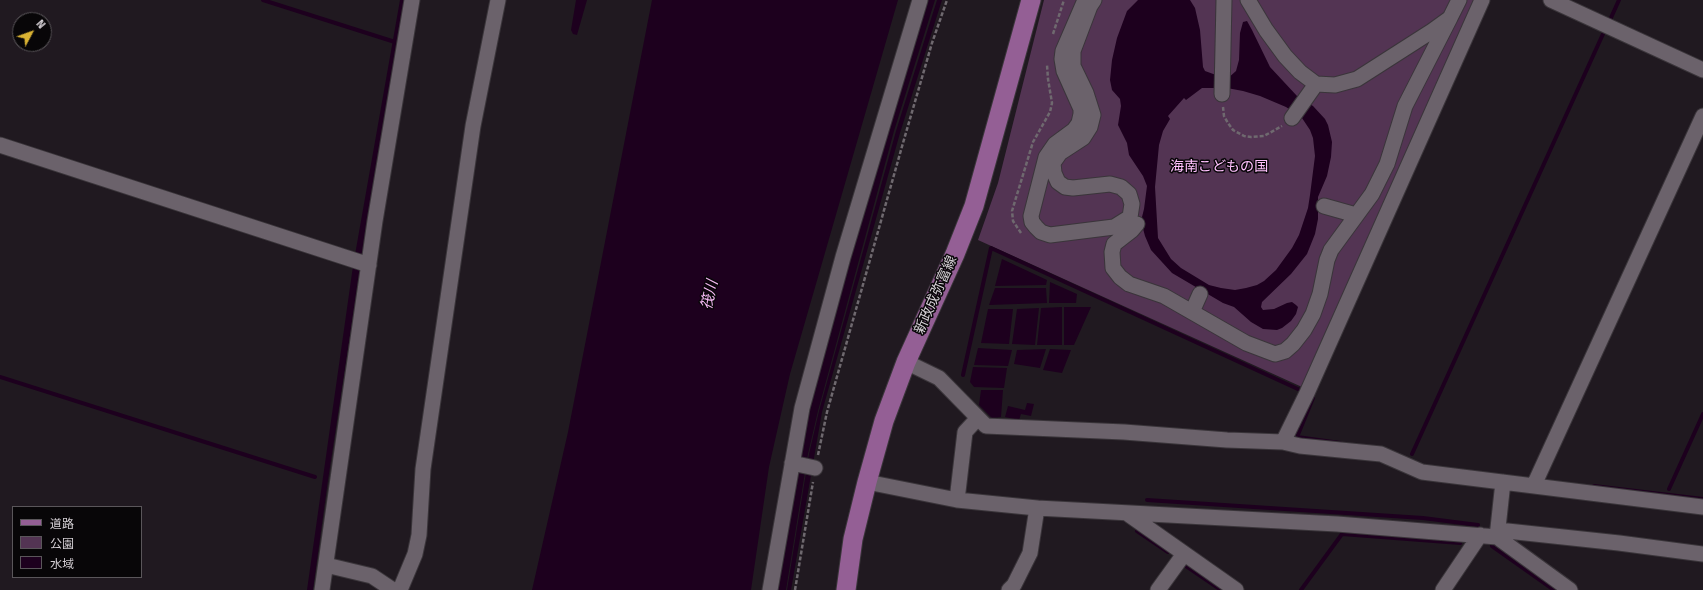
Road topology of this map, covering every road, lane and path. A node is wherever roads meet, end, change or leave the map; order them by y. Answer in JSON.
{"nodes":[{"id":1,"x":412,"y":0,"type":"edge"},
{"id":2,"x":498,"y":0,"type":"edge"},
{"id":3,"x":920,"y":0,"type":"edge"},
{"id":4,"x":947,"y":0,"type":"edge"},
{"id":5,"x":1031,"y":0,"type":"edge"},
{"id":6,"x":1085,"y":0,"type":"edge"},
{"id":7,"x":1094,"y":0,"type":"edge"},
{"id":8,"x":1224,"y":0,"type":"edge"},
{"id":9,"x":1248,"y":0,"type":"edge"},
{"id":10,"x":1459,"y":0,"type":"edge"},
{"id":11,"x":1482,"y":0,"type":"edge"},
{"id":12,"x":1551,"y":0,"type":"edge"},
{"id":13,"x":1450,"y":18,"type":"junction"},
{"id":14,"x":1703,"y":70,"type":"edge"},
{"id":15,"x":1311,"y":90,"type":"junction"},
{"id":16,"x":1222,"y":94,"type":"joint"},
{"id":17,"x":1703,"y":116,"type":"edge"},
{"id":18,"x":1292,"y":118,"type":"joint"},
{"id":19,"x":0,"y":146,"type":"edge"},
{"id":20,"x":1324,"y":206,"type":"dead end"},
{"id":21,"x":1356,"y":215,"type":"junction"},
{"id":22,"x":1137,"y":224,"type":"dead end"},
{"id":23,"x":362,"y":263,"type":"junction"},
{"id":24,"x":1200,"y":294,"type":"dead end"},
{"id":25,"x":1192,"y":312,"type":"junction"},
{"id":26,"x":906,"y":362,"type":"junction"},
{"id":27,"x":978,"y":418,"type":"junction"},
{"id":28,"x":1283,"y":442,"type":"junction"},
{"id":29,"x":794,"y":464,"type":"junction"},
{"id":30,"x":814,"y":468,"type":"junction"},
{"id":31,"x":867,"y":482,"type":"junction"},
{"id":32,"x":1503,"y":482,"type":"junction"},
{"id":33,"x":1534,"y":485,"type":"junction"},
{"id":34,"x":957,"y":500,"type":"junction"},
{"id":35,"x":1703,"y":506,"type":"edge"},
{"id":36,"x":1037,"y":508,"type":"junction"},
{"id":37,"x":1128,"y":514,"type":"junction"},
{"id":38,"x":1498,"y":534,"type":"junction"},
{"id":39,"x":1480,"y":535,"type":"junction"},
{"id":40,"x":1184,"y":554,"type":"junction"},
{"id":41,"x":1703,"y":554,"type":"edge"},
{"id":42,"x":326,"y":565,"type":"junction"},
{"id":43,"x":322,"y":590,"type":"edge"},
{"id":44,"x":393,"y":590,"type":"edge"},
{"id":45,"x":400,"y":590,"type":"edge"},
{"id":46,"x":770,"y":590,"type":"edge"},
{"id":47,"x":795,"y":590,"type":"edge"},
{"id":48,"x":846,"y":590,"type":"edge"},
{"id":49,"x":1009,"y":590,"type":"edge"},
{"id":50,"x":1158,"y":590,"type":"edge"},
{"id":51,"x":1236,"y":590,"type":"edge"},
{"id":52,"x":1443,"y":590,"type":"edge"},
{"id":53,"x":1570,"y":590,"type":"edge"}],
"edges":[{"from":1,"to":23,"type":"street"},
{"from":2,"to":45,"type":"street"},
{"from":3,"to":29,"type":"street"},
{"from":4,"to":30,"type":"path"},
{"from":5,"to":26,"type":"main road","name":"新政成弥富線"},
{"from":6,"to":7,"type":"street"},
{"from":8,"to":16,"type":"street"},
{"from":9,"to":15,"type":"street"},
{"from":10,"to":13,"type":"street"},
{"from":11,"to":28,"type":"street"},
{"from":12,"to":14,"type":"street"},
{"from":13,"to":15,"type":"street"},
{"from":13,"to":21,"type":"street"},
{"from":15,"to":18,"type":"street"},
{"from":16,"to":18,"type":"path"},
{"from":17,"to":33,"type":"street"},
{"from":19,"to":23,"type":"street"},
{"from":20,"to":21,"type":"street"},
{"from":21,"to":25,"type":"street"},
{"from":22,"to":25,"type":"street"},
{"from":23,"to":42,"type":"street"},
{"from":24,"to":25,"type":"street"},
{"from":26,"to":27,"type":"street"},
{"from":26,"to":31,"type":"main road","name":"新政成弥富線"},
{"from":27,"to":28,"type":"street"},
{"from":27,"to":34,"type":"street"},
{"from":28,"to":32,"type":"street"},
{"from":29,"to":30,"type":"street"},
{"from":29,"to":46,"type":"street"},
{"from":30,"to":47,"type":"path"},
{"from":31,"to":34,"type":"street"},
{"from":31,"to":48,"type":"main road","name":"新政成弥富線"},
{"from":32,"to":33,"type":"street"},
{"from":32,"to":38,"type":"street"},
{"from":33,"to":35,"type":"street"},
{"from":34,"to":36,"type":"street"},
{"from":36,"to":37,"type":"street"},
{"from":36,"to":49,"type":"street"},
{"from":37,"to":39,"type":"street"},
{"from":37,"to":40,"type":"street"},
{"from":38,"to":39,"type":"street"},
{"from":38,"to":41,"type":"street"},
{"from":38,"to":53,"type":"street"},
{"from":39,"to":52,"type":"street"},
{"from":40,"to":50,"type":"street"},
{"from":40,"to":51,"type":"street"},
{"from":42,"to":43,"type":"street"},
{"from":42,"to":44,"type":"street"}]}
